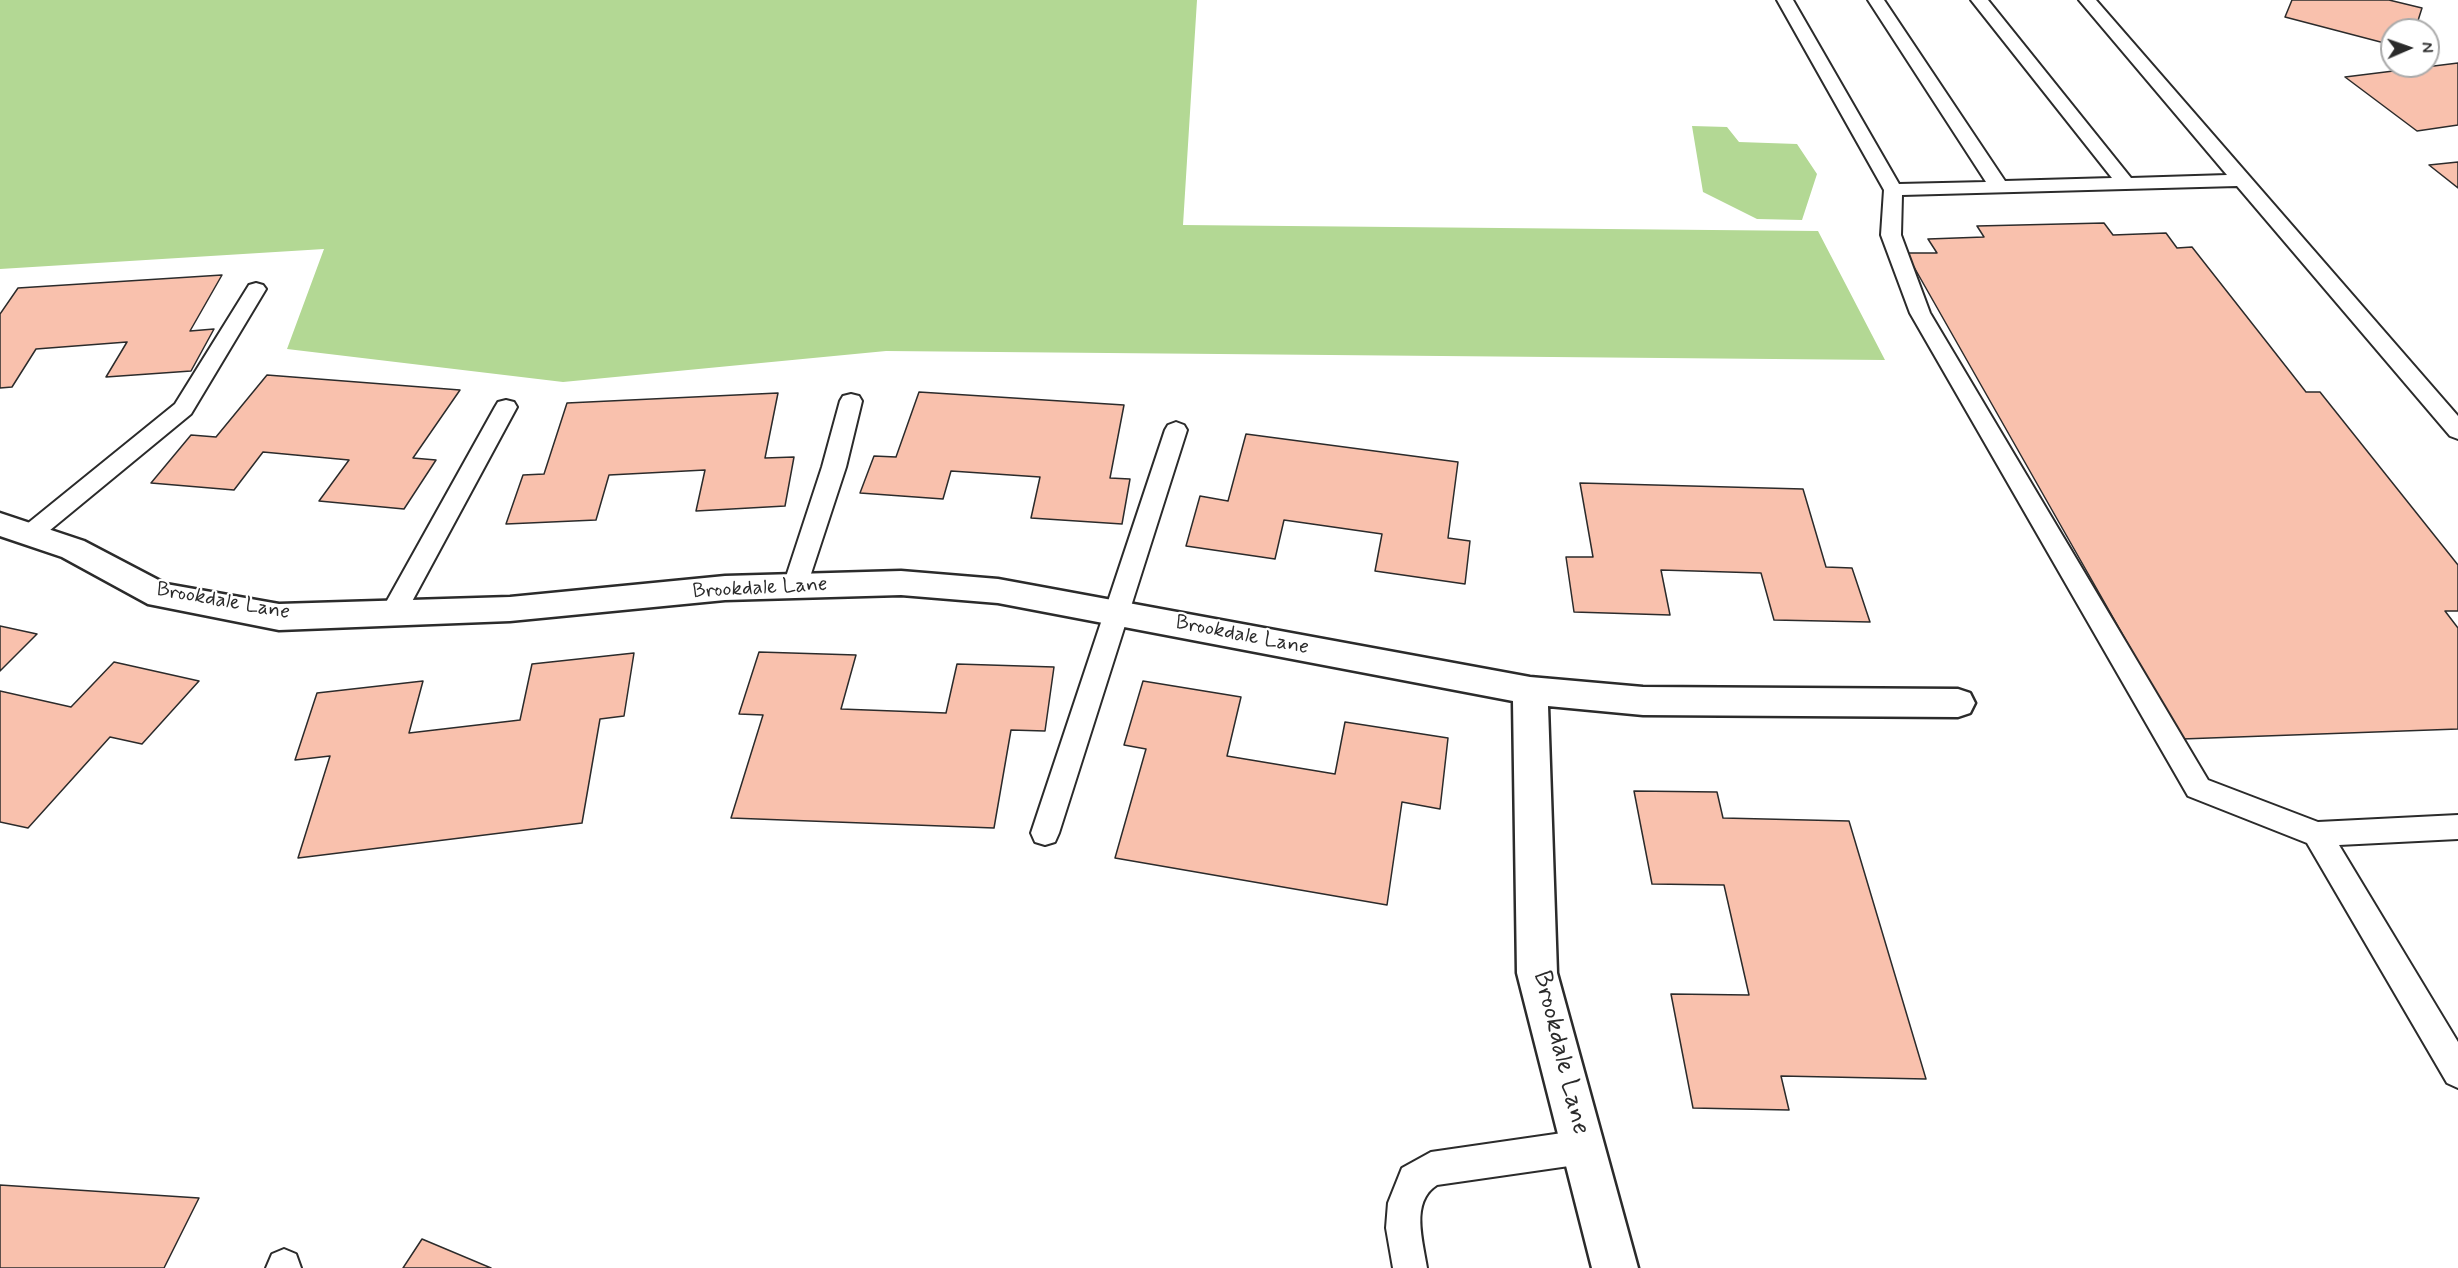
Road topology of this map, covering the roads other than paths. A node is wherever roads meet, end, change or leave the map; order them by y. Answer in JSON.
{"nodes":[{"id":1,"x":1785,"y":0,"type":"edge"},
{"id":2,"x":1876,"y":0,"type":"edge"},
{"id":3,"x":1979,"y":0,"type":"edge"},
{"id":4,"x":2087,"y":0,"type":"edge"},
{"id":5,"x":2242,"y":180,"type":"junction"},
{"id":6,"x":2126,"y":183,"type":"junction"},
{"id":7,"x":1999,"y":187,"type":"junction"},
{"id":8,"x":1893,"y":190,"type":"junction"},
{"id":9,"x":256,"y":289,"type":"dead end"},
{"id":10,"x":851,"y":401,"type":"dead end"},
{"id":11,"x":506,"y":407,"type":"dead end"},
{"id":12,"x":1176,"y":430,"type":"dead end"},
{"id":13,"x":2458,"y":431,"type":"edge"},
{"id":14,"x":15,"y":529,"type":"edge"},
{"id":15,"x":795,"y":586,"type":"junction"},
{"id":16,"x":1116,"y":612,"type":"junction"},
{"id":17,"x":393,"y":613,"type":"junction"},
{"id":18,"x":1530,"y":691,"type":"junction"},
{"id":19,"x":1958,"y":704,"type":"dead end"},
{"id":20,"x":2456,"y":829,"type":"edge"},
{"id":21,"x":1045,"y":833,"type":"dead end"},
{"id":22,"x":2317,"y":834,"type":"junction"},
{"id":23,"x":2458,"y":1072,"type":"edge"},
{"id":24,"x":1583,"y":1147,"type":"junction"},
{"id":25,"x":1410,"y":1268,"type":"edge"},
{"id":26,"x":1615,"y":1268,"type":"edge"}],
"edges":[{"from":1,"to":8,"type":"lane"},
{"from":2,"to":7,"type":"lane"},
{"from":3,"to":6,"type":"lane"},
{"from":4,"to":5,"type":"lane"},
{"from":5,"to":6,"type":"lane"},
{"from":5,"to":13,"type":"lane"},
{"from":6,"to":7,"type":"lane"},
{"from":7,"to":8,"type":"lane"},
{"from":8,"to":22,"type":"lane"},
{"from":9,"to":14,"type":"lane"},
{"from":10,"to":15,"type":"lane"},
{"from":11,"to":17,"type":"lane"},
{"from":12,"to":16,"type":"lane"},
{"from":14,"to":17,"type":"street","name":"Brookdale Lane"},
{"from":15,"to":16,"type":"street","name":"Brookdale Lane"},
{"from":15,"to":17,"type":"street","name":"Brookdale Lane"},
{"from":16,"to":18,"type":"street","name":"Brookdale Lane"},
{"from":16,"to":21,"type":"lane"},
{"from":18,"to":19,"type":"street","name":"Brookdale Lane"},
{"from":18,"to":24,"type":"street","name":"Brookdale Lane"},
{"from":20,"to":22,"type":"lane"},
{"from":22,"to":23,"type":"lane"},
{"from":24,"to":25,"type":"lane"},
{"from":24,"to":26,"type":"street","name":"Brookdale Lane"}]}
